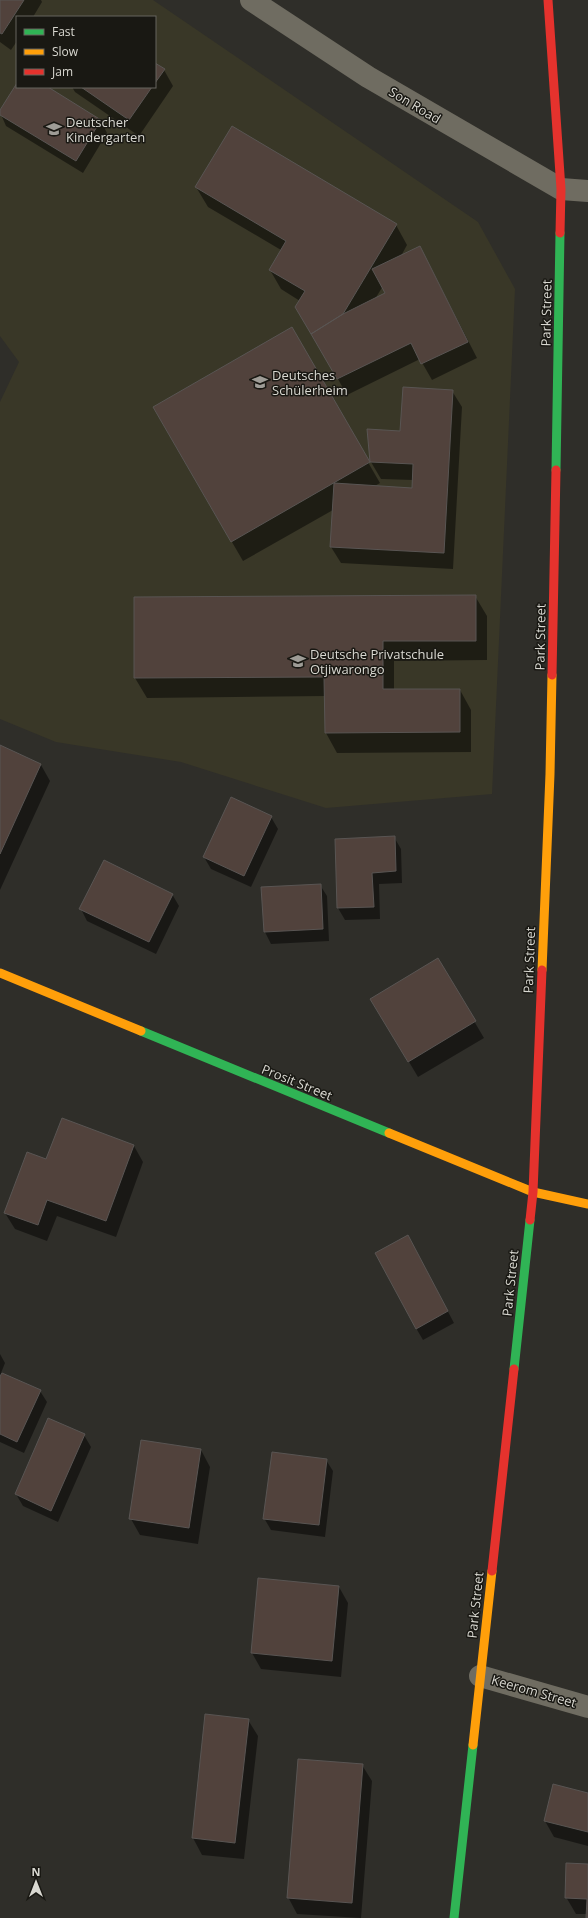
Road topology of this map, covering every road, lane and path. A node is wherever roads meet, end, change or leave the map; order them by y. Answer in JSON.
{"nodes":[{"id":1,"x":251,"y":0,"type":"edge"},
{"id":2,"x":548,"y":0,"type":"edge"},
{"id":3,"x":561,"y":189,"type":"junction"},
{"id":4,"x":588,"y":191,"type":"edge"},
{"id":5,"x":0,"y":973,"type":"edge"},
{"id":6,"x":533,"y":1192,"type":"junction"},
{"id":7,"x":588,"y":1204,"type":"edge"},
{"id":8,"x":480,"y":1676,"type":"junction"},
{"id":9,"x":588,"y":1707,"type":"edge"},
{"id":10,"x":454,"y":1918,"type":"edge"}],
"edges":[{"from":1,"to":3,"type":"street","name":"Son Road"},
{"from":2,"to":3,"type":"street","name":"Park Street"},
{"from":3,"to":4,"type":"street","name":"Son Road"},
{"from":3,"to":6,"type":"street","name":"Park Street"},
{"from":5,"to":6,"type":"street","name":"Prosit Street"},
{"from":6,"to":7,"type":"street","name":"Prosit Street"},
{"from":6,"to":8,"type":"street","name":"Park Street"},
{"from":8,"to":9,"type":"street","name":"Keerom Street"},
{"from":8,"to":10,"type":"street","name":"Park Street"}]}
